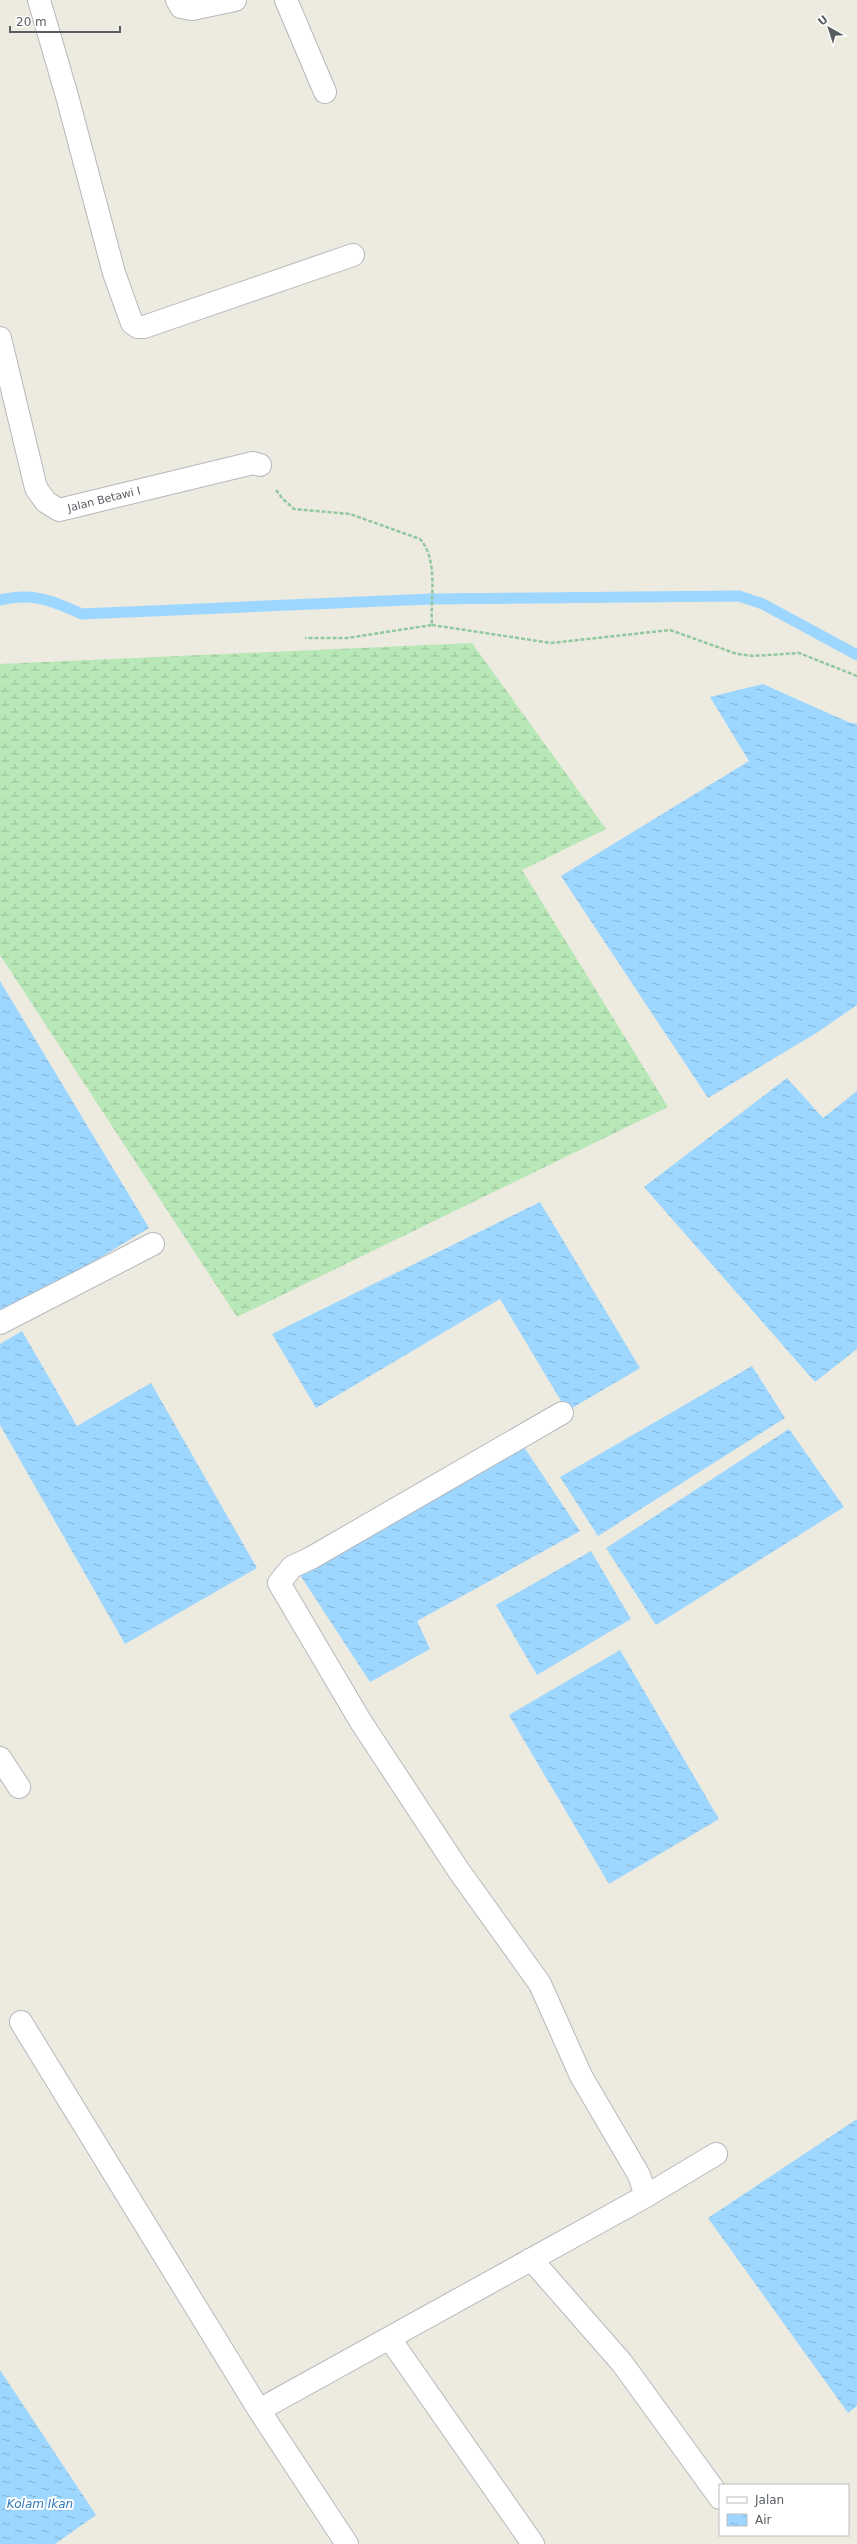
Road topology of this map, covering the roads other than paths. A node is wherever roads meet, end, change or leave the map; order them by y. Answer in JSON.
{"nodes":[{"id":1,"x":39,"y":0,"type":"edge"},
{"id":2,"x":177,"y":0,"type":"edge"},
{"id":3,"x":235,"y":0,"type":"edge"},
{"id":4,"x":286,"y":0,"type":"edge"},
{"id":5,"x":325,"y":92,"type":"dead end"},
{"id":6,"x":353,"y":255,"type":"dead end"},
{"id":7,"x":0,"y":338,"type":"edge"},
{"id":8,"x":260,"y":465,"type":"road end"},
{"id":9,"x":153,"y":1244,"type":"dead end"},
{"id":10,"x":0,"y":1323,"type":"edge"},
{"id":11,"x":562,"y":1413,"type":"dead end"},
{"id":12,"x":0,"y":1758,"type":"edge"},
{"id":13,"x":19,"y":1787,"type":"dead end"},
{"id":14,"x":21,"y":2022,"type":"dead end"},
{"id":15,"x":716,"y":2154,"type":"dead end"},
{"id":16,"x":646,"y":2196,"type":"junction"},
{"id":17,"x":530,"y":2259,"type":"junction"},
{"id":18,"x":390,"y":2339,"type":"junction"},
{"id":19,"x":258,"y":2410,"type":"junction"},
{"id":20,"x":719,"y":2497,"type":"edge"},
{"id":21,"x":347,"y":2544,"type":"edge"},
{"id":22,"x":533,"y":2544,"type":"edge"}],
"edges":[{"from":1,"to":6,"type":"street"},
{"from":2,"to":3,"type":"street"},
{"from":4,"to":5,"type":"street"},
{"from":7,"to":8,"type":"street","name":"Jalan Betawi I"},
{"from":9,"to":10,"type":"street"},
{"from":11,"to":16,"type":"street"},
{"from":12,"to":13,"type":"street"},
{"from":14,"to":19,"type":"street"},
{"from":15,"to":16,"type":"street"},
{"from":16,"to":17,"type":"street"},
{"from":17,"to":18,"type":"street"},
{"from":17,"to":20,"type":"street"},
{"from":18,"to":19,"type":"street"},
{"from":18,"to":22,"type":"street"},
{"from":19,"to":21,"type":"street"}]}
